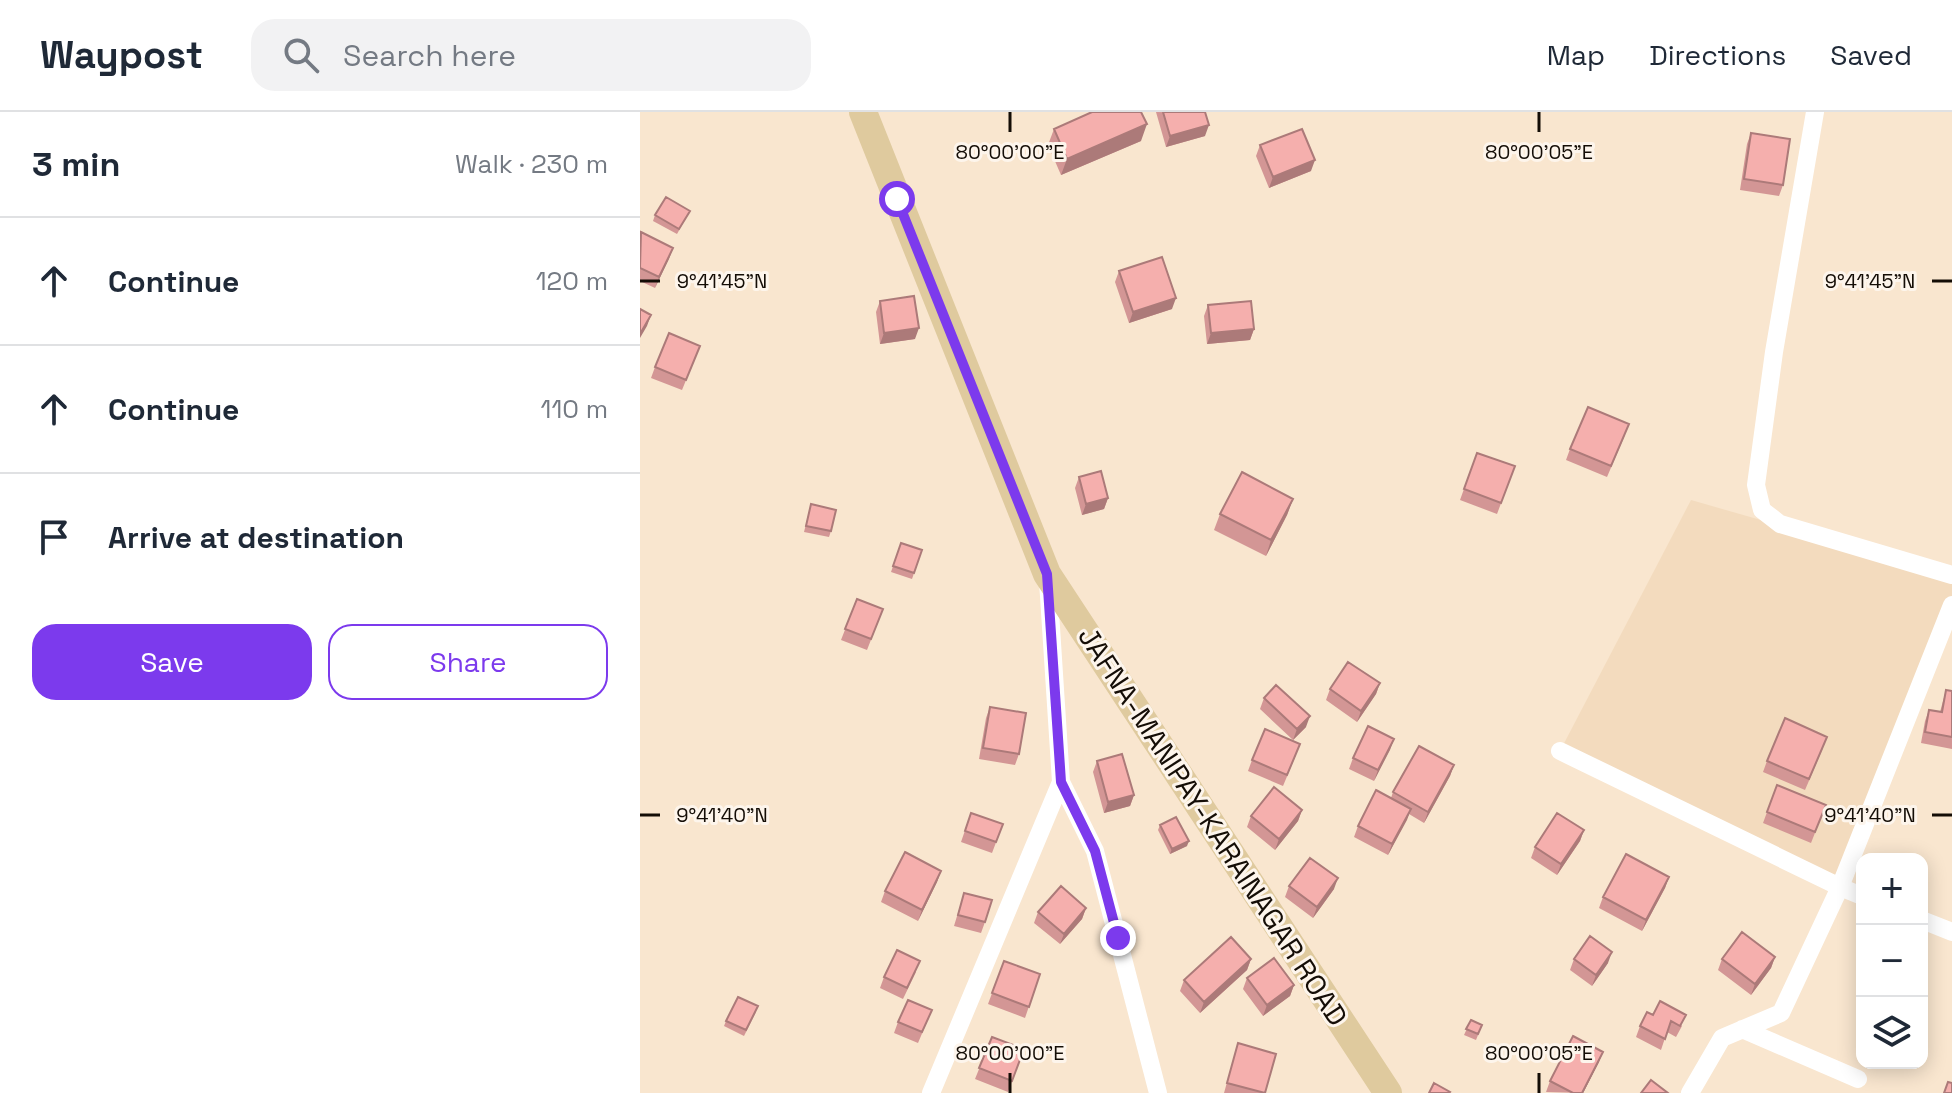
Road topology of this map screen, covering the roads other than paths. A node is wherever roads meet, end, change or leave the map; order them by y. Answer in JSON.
{"nodes":[{"id":1,"x":863,"y":112,"type":"edge"},
{"id":2,"x":1815,"y":112,"type":"edge"},
{"id":3,"x":1047,"y":574,"type":"junction"},
{"id":4,"x":1952,"y":575,"type":"edge"},
{"id":5,"x":1952,"y":605,"type":"edge"},
{"id":6,"x":1560,"y":751,"type":"dead end"},
{"id":7,"x":1061,"y":782,"type":"junction"},
{"id":8,"x":1840,"y":887,"type":"junction"},
{"id":9,"x":1856,"y":894,"type":"edge"},
{"id":10,"x":1928,"y":922,"type":"edge"},
{"id":11,"x":1952,"y":932,"type":"edge"},
{"id":12,"x":1742,"y":1029,"type":"junction"},
{"id":13,"x":1858,"y":1079,"type":"dead end"},
{"id":14,"x":931,"y":1093,"type":"edge"},
{"id":15,"x":1158,"y":1093,"type":"edge"},
{"id":16,"x":1388,"y":1093,"type":"edge"},
{"id":17,"x":1690,"y":1093,"type":"edge"}],
"edges":[{"from":1,"to":3,"type":"main road","name":"JAFNA-MANIPAY-KARAINAGAR ROAD"},
{"from":2,"to":4,"type":"street"},
{"from":3,"to":7,"type":"street"},
{"from":3,"to":16,"type":"main road","name":"JAFNA-MANIPAY-KARAINAGAR ROAD"},
{"from":5,"to":8,"type":"street"},
{"from":6,"to":8,"type":"street"},
{"from":7,"to":14,"type":"street"},
{"from":7,"to":15,"type":"street"},
{"from":8,"to":9,"type":"street"},
{"from":8,"to":12,"type":"street"},
{"from":10,"to":11,"type":"street"},
{"from":12,"to":13,"type":"street"},
{"from":12,"to":17,"type":"street"}]}
